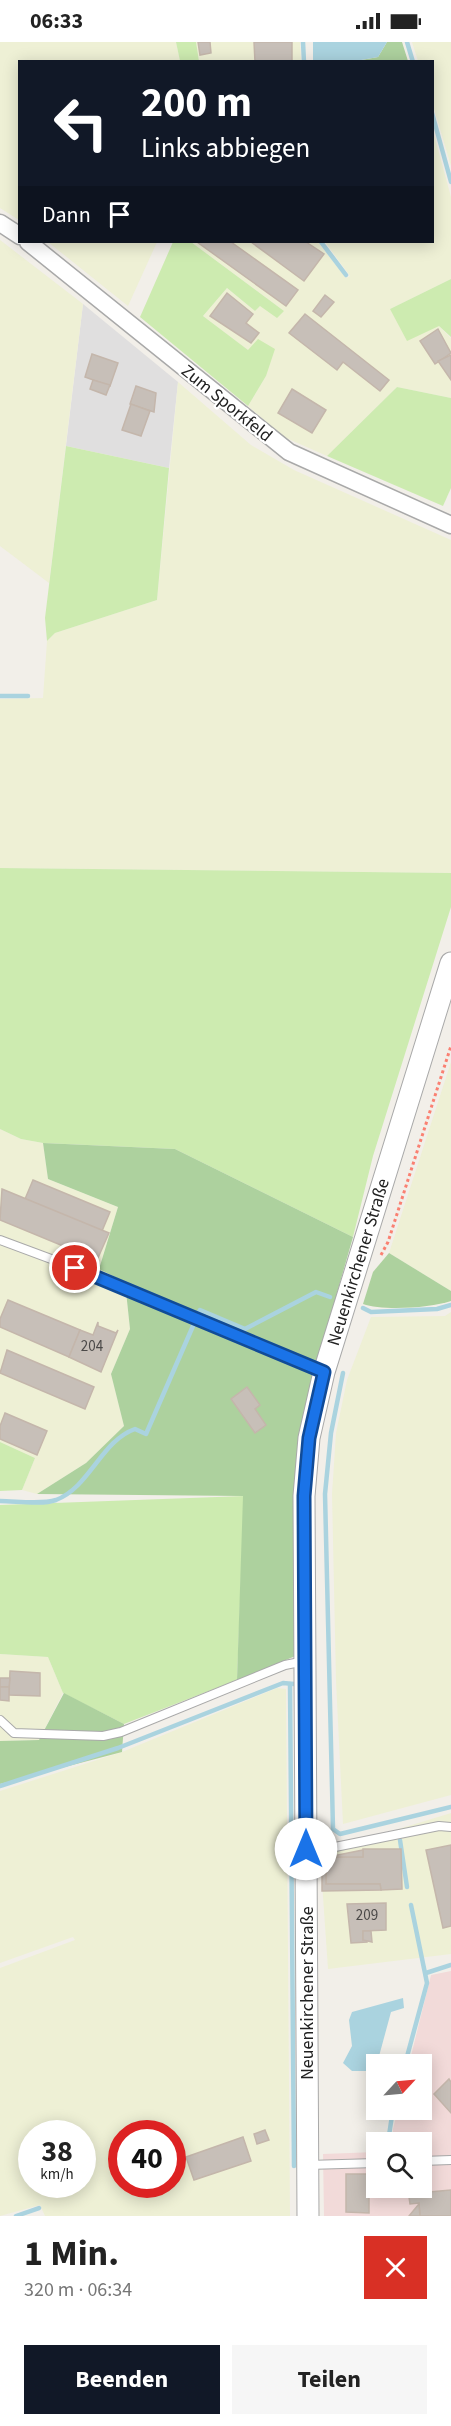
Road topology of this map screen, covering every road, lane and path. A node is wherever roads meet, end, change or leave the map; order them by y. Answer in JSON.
{"nodes":[{"id":1,"x":0,"y":223,"type":"edge"},
{"id":2,"x":18,"y":235,"type":"edge"},
{"id":3,"x":29,"y":243,"type":"edge"},
{"id":4,"x":451,"y":525,"type":"edge"},
{"id":5,"x":451,"y":963,"type":"edge"},
{"id":6,"x":451,"y":1046,"type":"edge"},
{"id":7,"x":0,"y":1240,"type":"edge"},
{"id":8,"x":375,"y":1261,"type":"dead end"},
{"id":9,"x":324,"y":1372,"type":"junction"},
{"id":10,"x":305,"y":1661,"type":"junction"},
{"id":11,"x":0,"y":1720,"type":"edge"},
{"id":12,"x":0,"y":1730,"type":"edge"},
{"id":13,"x":14,"y":1733,"type":"junction"},
{"id":14,"x":451,"y":1827,"type":"edge"},
{"id":15,"x":306,"y":1849,"type":"junction"},
{"id":16,"x":451,"y":2160,"type":"edge"},
{"id":17,"x":432,"y":2161,"type":"edge"},
{"id":18,"x":366,"y":2163,"type":"edge"},
{"id":19,"x":308,"y":2164,"type":"junction"},
{"id":20,"x":308,"y":2216,"type":"edge"}],
"edges":[{"from":1,"to":2,"type":"street"},
{"from":3,"to":4,"type":"street","name":"Zum Sporkfeld"},
{"from":5,"to":9,"type":"street","name":"Neuenkirchener Straße"},
{"from":6,"to":8,"type":"path"},
{"from":7,"to":9,"type":"lane"},
{"from":9,"to":10,"type":"street","name":"Neuenkirchener Straße"},
{"from":10,"to":13,"type":"lane"},
{"from":10,"to":15,"type":"street","name":"Neuenkirchener Straße"},
{"from":11,"to":13,"type":"lane"},
{"from":12,"to":13,"type":"lane"},
{"from":14,"to":15,"type":"lane"},
{"from":15,"to":19,"type":"street","name":"Neuenkirchener Straße"},
{"from":16,"to":17,"type":"lane"},
{"from":18,"to":19,"type":"lane"},
{"from":19,"to":20,"type":"street","name":"Neuenkirchener Straße"}]}
